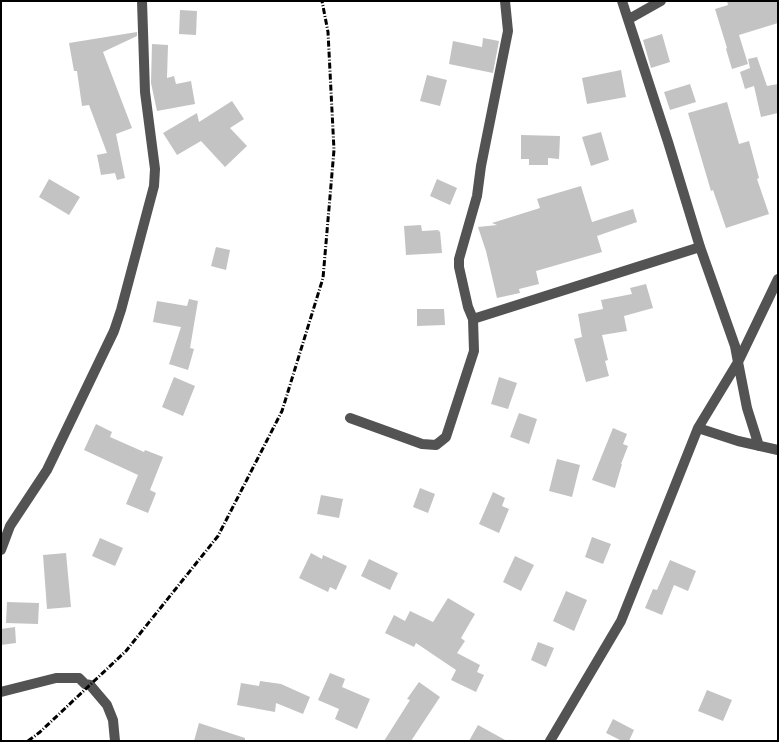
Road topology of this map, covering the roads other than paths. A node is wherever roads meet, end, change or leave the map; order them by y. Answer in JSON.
{"nodes":[{"id":1,"x":142,"y":1,"type":"edge"},
{"id":2,"x":504,"y":1,"type":"edge"},
{"id":3,"x":622,"y":1,"type":"edge"},
{"id":4,"x":661,"y":1,"type":"edge"},
{"id":5,"x":629,"y":19,"type":"junction"},
{"id":6,"x":700,"y":247,"type":"junction"},
{"id":7,"x":778,"y":279,"type":"edge"},
{"id":8,"x":473,"y":319,"type":"junction"},
{"id":9,"x":738,"y":362,"type":"junction"},
{"id":10,"x":350,"y":418,"type":"dead end"},
{"id":11,"x":698,"y":428,"type":"junction"},
{"id":12,"x":759,"y":446,"type":"junction"},
{"id":13,"x":778,"y":450,"type":"edge"},
{"id":14,"x":1,"y":550,"type":"edge"},
{"id":15,"x":1,"y":692,"type":"edge"},
{"id":16,"x":115,"y":741,"type":"edge"},
{"id":17,"x":550,"y":741,"type":"edge"}],
"edges":[{"from":1,"to":14,"type":"street"},
{"from":2,"to":8,"type":"street"},
{"from":3,"to":5,"type":"street"},
{"from":4,"to":5,"type":"street"},
{"from":5,"to":6,"type":"street"},
{"from":6,"to":8,"type":"street"},
{"from":6,"to":9,"type":"street"},
{"from":7,"to":9,"type":"street"},
{"from":8,"to":10,"type":"street"},
{"from":9,"to":11,"type":"street"},
{"from":9,"to":12,"type":"street"},
{"from":11,"to":12,"type":"street"},
{"from":11,"to":17,"type":"street"},
{"from":12,"to":13,"type":"street"},
{"from":15,"to":16,"type":"street"}]}
